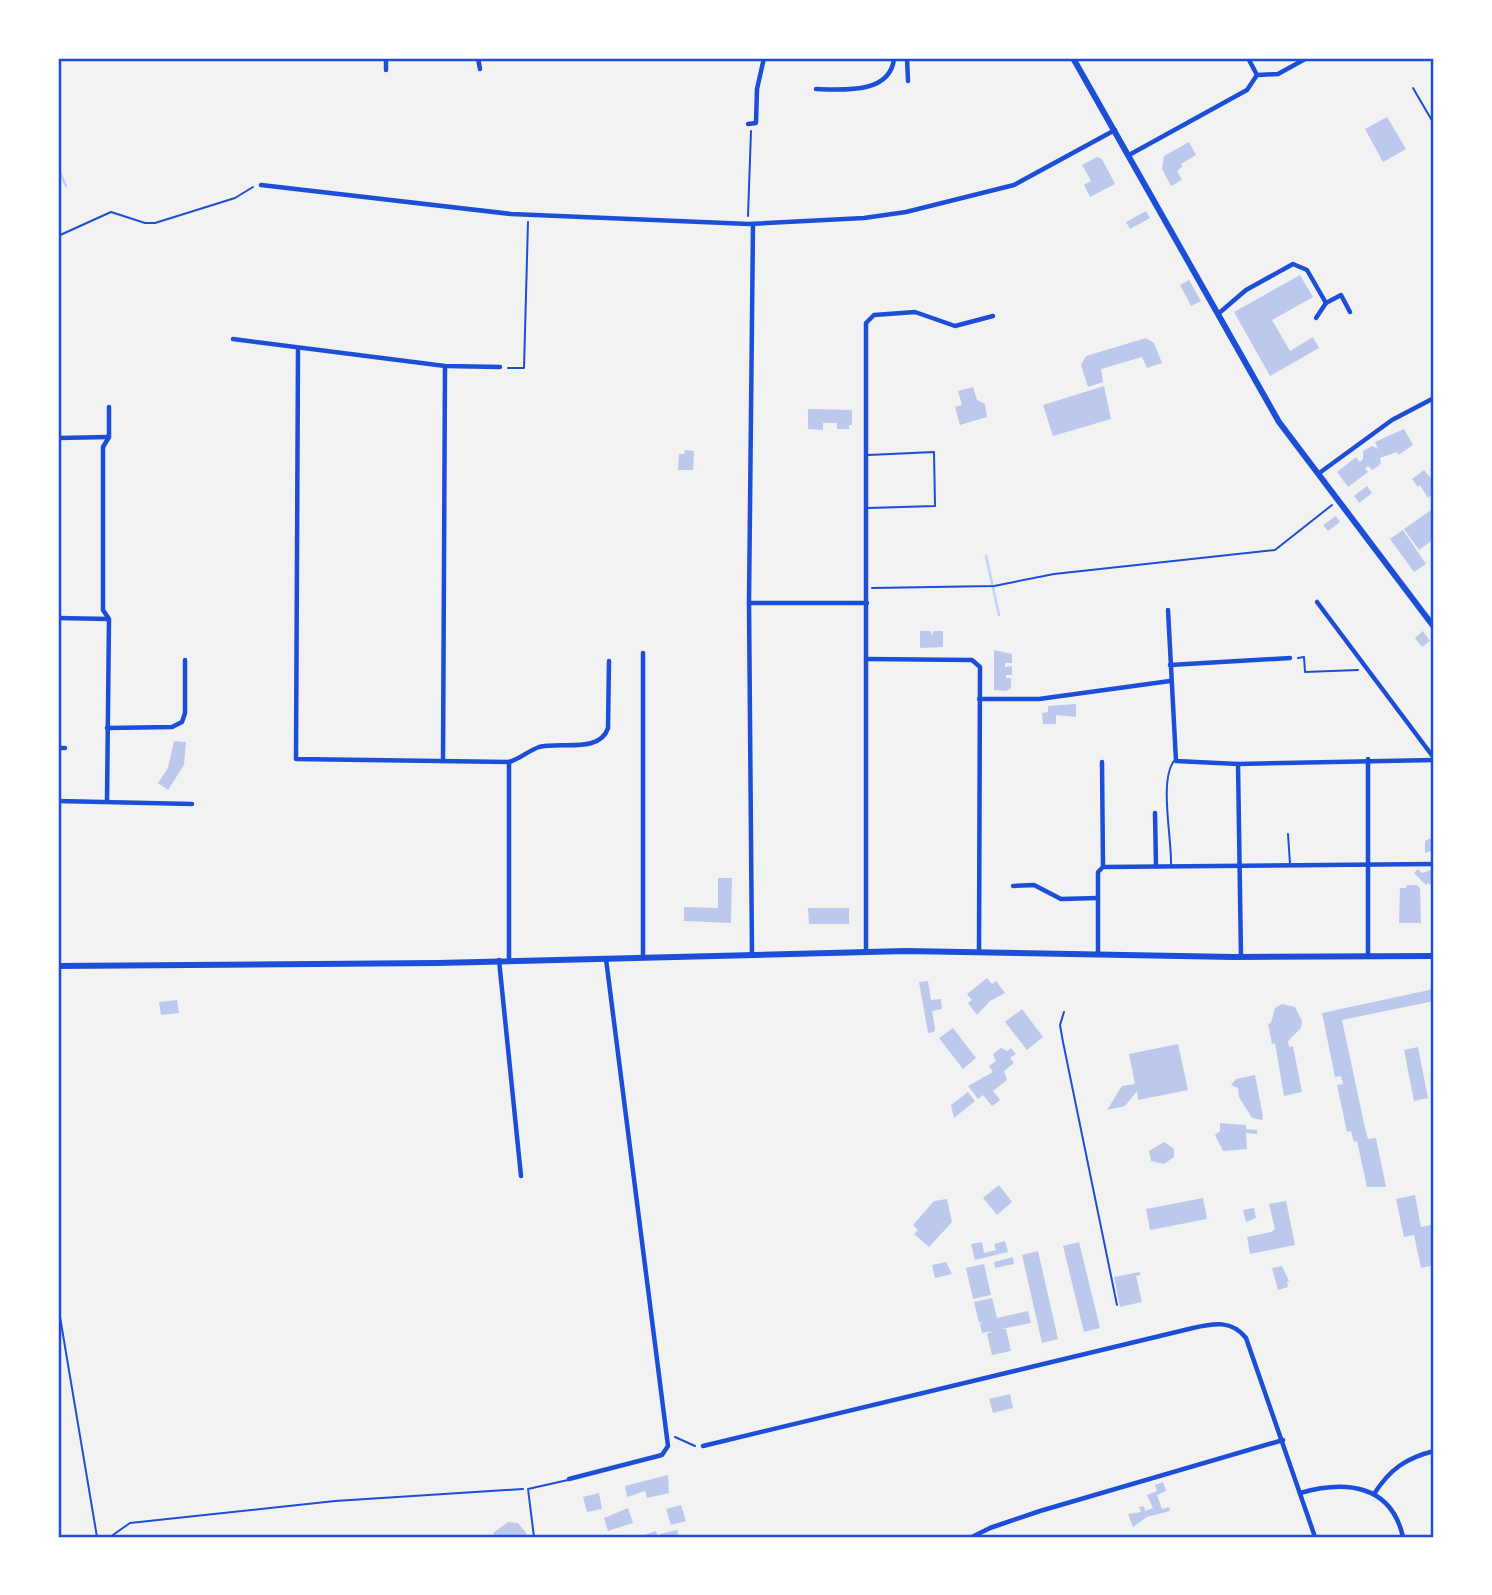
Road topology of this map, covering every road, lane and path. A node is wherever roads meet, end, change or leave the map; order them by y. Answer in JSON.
{"nodes":[{"id":1,"x":386,"y":58,"type":"edge"},
{"id":2,"x":478,"y":58,"type":"edge"},
{"id":3,"x":764,"y":58,"type":"edge"},
{"id":4,"x":894,"y":58,"type":"edge"},
{"id":5,"x":906,"y":58,"type":"edge"},
{"id":6,"x":1073,"y":58,"type":"edge"},
{"id":7,"x":1248,"y":58,"type":"edge"},
{"id":8,"x":1307,"y":58,"type":"edge"},
{"id":9,"x":480,"y":69,"type":"dead end"},
{"id":10,"x":386,"y":70,"type":"dead end"},
{"id":11,"x":1257,"y":75,"type":"junction"},
{"id":12,"x":908,"y":81,"type":"dead end"},
{"id":13,"x":1413,"y":88,"type":"dead end"},
{"id":14,"x":816,"y":89,"type":"dead end"},
{"id":15,"x":750,"y":124,"type":"joint"},
{"id":16,"x":1434,"y":124,"type":"edge"},
{"id":17,"x":1115,"y":130,"type":"junction"},
{"id":18,"x":1129,"y":155,"type":"junction"},
{"id":19,"x":261,"y":185,"type":"joint"},
{"id":20,"x":528,"y":214,"type":"junction"},
{"id":21,"x":751,"y":224,"type":"junction"},
{"id":22,"x":58,"y":236,"type":"edge"},
{"id":23,"x":1326,"y":303,"type":"junction"},
{"id":24,"x":1350,"y":312,"type":"dead end"},
{"id":25,"x":1218,"y":314,"type":"junction"},
{"id":26,"x":993,"y":316,"type":"dead end"},
{"id":27,"x":1316,"y":318,"type":"dead end"},
{"id":28,"x":233,"y":340,"type":"dead end"},
{"id":29,"x":299,"y":350,"type":"junction"},
{"id":30,"x":445,"y":366,"type":"junction"},
{"id":31,"x":500,"y":367,"type":"joint"},
{"id":32,"x":1434,"y":398,"type":"edge"},
{"id":33,"x":109,"y":407,"type":"dead end"},
{"id":34,"x":109,"y":437,"type":"junction"},
{"id":35,"x":58,"y":438,"type":"edge"},
{"id":36,"x":867,"y":456,"type":"junction"},
{"id":37,"x":1318,"y":474,"type":"junction"},
{"id":38,"x":1338,"y":500,"type":"junction"},
{"id":39,"x":867,"y":508,"type":"junction"},
{"id":40,"x":867,"y":587,"type":"junction"},
{"id":41,"x":1317,"y":602,"type":"dead end"},
{"id":42,"x":749,"y":603,"type":"junction"},
{"id":43,"x":867,"y":603,"type":"junction"},
{"id":44,"x":1168,"y":610,"type":"dead end"},
{"id":45,"x":58,"y":618,"type":"edge"},
{"id":46,"x":108,"y":619,"type":"junction"},
{"id":47,"x":1434,"y":627,"type":"edge"},
{"id":48,"x":643,"y":653,"type":"dead end"},
{"id":49,"x":1290,"y":658,"type":"joint"},
{"id":50,"x":866,"y":659,"type":"junction"},
{"id":51,"x":185,"y":660,"type":"dead end"},
{"id":52,"x":609,"y":662,"type":"dead end"},
{"id":53,"x":1170,"y":665,"type":"junction"},
{"id":54,"x":1369,"y":670,"type":"junction"},
{"id":55,"x":1170,"y":681,"type":"junction"},
{"id":56,"x":979,"y":699,"type":"junction"},
{"id":57,"x":107,"y":728,"type":"junction"},
{"id":58,"x":58,"y":748,"type":"edge"},
{"id":59,"x":65,"y":748,"type":"dead end"},
{"id":60,"x":1368,"y":759,"type":"junction"},
{"id":61,"x":1434,"y":759,"type":"edge"},
{"id":62,"x":1175,"y":760,"type":"junction"},
{"id":63,"x":443,"y":761,"type":"junction"},
{"id":64,"x":509,"y":762,"type":"junction"},
{"id":65,"x":1102,"y":762,"type":"dead end"},
{"id":66,"x":1238,"y":764,"type":"junction"},
{"id":67,"x":58,"y":801,"type":"edge"},
{"id":68,"x":107,"y":801,"type":"junction"},
{"id":69,"x":192,"y":804,"type":"dead end"},
{"id":70,"x":1155,"y":813,"type":"dead end"},
{"id":71,"x":1289,"y":834,"type":"dead end"},
{"id":72,"x":1434,"y":864,"type":"edge"},
{"id":73,"x":1171,"y":865,"type":"junction"},
{"id":74,"x":1290,"y":865,"type":"junction"},
{"id":75,"x":1156,"y":866,"type":"junction"},
{"id":76,"x":1240,"y":866,"type":"junction"},
{"id":77,"x":1368,"y":866,"type":"junction"},
{"id":78,"x":1103,"y":867,"type":"junction"},
{"id":79,"x":1013,"y":886,"type":"dead end"},
{"id":80,"x":1098,"y":898,"type":"junction"},
{"id":81,"x":979,"y":951,"type":"junction"},
{"id":82,"x":866,"y":952,"type":"junction"},
{"id":83,"x":1098,"y":954,"type":"junction"},
{"id":84,"x":752,"y":956,"type":"junction"},
{"id":85,"x":1368,"y":956,"type":"junction"},
{"id":86,"x":1434,"y":956,"type":"edge"},
{"id":87,"x":1241,"y":957,"type":"junction"},
{"id":88,"x":643,"y":958,"type":"junction"},
{"id":89,"x":499,"y":959,"type":"junction"},
{"id":90,"x":509,"y":959,"type":"junction"},
{"id":91,"x":606,"y":959,"type":"junction"},
{"id":92,"x":58,"y":966,"type":"edge"},
{"id":93,"x":1064,"y":1012,"type":"dead end"},
{"id":94,"x":521,"y":1177,"type":"dead end"},
{"id":95,"x":58,"y":1305,"type":"edge"},
{"id":96,"x":1117,"y":1305,"type":"dead end"},
{"id":97,"x":665,"y":1427,"type":"junction"},
{"id":98,"x":1283,"y":1440,"type":"junction"},
{"id":99,"x":703,"y":1446,"type":"joint"},
{"id":100,"x":1434,"y":1451,"type":"edge"},
{"id":101,"x":569,"y":1479,"type":"joint"},
{"id":102,"x":528,"y":1489,"type":"junction"},
{"id":103,"x":1300,"y":1493,"type":"junction"},
{"id":104,"x":1374,"y":1494,"type":"junction"},
{"id":105,"x":97,"y":1537,"type":"edge"},
{"id":106,"x":110,"y":1537,"type":"edge"},
{"id":107,"x":534,"y":1537,"type":"edge"},
{"id":108,"x":972,"y":1537,"type":"edge"},
{"id":109,"x":1315,"y":1537,"type":"edge"},
{"id":110,"x":1403,"y":1537,"type":"edge"}],
"edges":[{"from":1,"to":10,"type":"street"},
{"from":2,"to":9,"type":"street"},
{"from":3,"to":15,"type":"street"},
{"from":4,"to":14,"type":"street"},
{"from":5,"to":12,"type":"street"},
{"from":6,"to":17,"type":"main road"},
{"from":7,"to":11,"type":"street"},
{"from":8,"to":11,"type":"street"},
{"from":11,"to":18,"type":"street"},
{"from":13,"to":16,"type":"lane"},
{"from":15,"to":21,"type":"path"},
{"from":17,"to":18,"type":"main road"},
{"from":17,"to":21,"type":"street"},
{"from":18,"to":25,"type":"main road"},
{"from":19,"to":20,"type":"street"},
{"from":19,"to":22,"type":"path"},
{"from":20,"to":21,"type":"street"},
{"from":20,"to":31,"type":"path"},
{"from":21,"to":42,"type":"street"},
{"from":23,"to":24,"type":"street"},
{"from":23,"to":25,"type":"street"},
{"from":23,"to":27,"type":"street"},
{"from":25,"to":37,"type":"main road"},
{"from":26,"to":36,"type":"street"},
{"from":28,"to":29,"type":"street"},
{"from":29,"to":30,"type":"street"},
{"from":29,"to":63,"type":"street"},
{"from":30,"to":31,"type":"street"},
{"from":30,"to":63,"type":"street"},
{"from":32,"to":37,"type":"street"},
{"from":33,"to":34,"type":"street"},
{"from":34,"to":35,"type":"street"},
{"from":34,"to":46,"type":"street"},
{"from":36,"to":39,"type":"street"},
{"from":36,"to":39,"type":"lane"},
{"from":37,"to":38,"type":"main road"},
{"from":38,"to":40,"type":"path"},
{"from":38,"to":47,"type":"main road"},
{"from":39,"to":40,"type":"street"},
{"from":40,"to":43,"type":"street"},
{"from":41,"to":54,"type":"street"},
{"from":42,"to":43,"type":"street"},
{"from":42,"to":84,"type":"street"},
{"from":43,"to":50,"type":"street"},
{"from":44,"to":53,"type":"street"},
{"from":45,"to":46,"type":"street"},
{"from":46,"to":57,"type":"street"},
{"from":48,"to":88,"type":"street"},
{"from":49,"to":53,"type":"street"},
{"from":49,"to":54,"type":"path"},
{"from":50,"to":56,"type":"street"},
{"from":50,"to":82,"type":"street"},
{"from":51,"to":57,"type":"street"},
{"from":52,"to":64,"type":"street"},
{"from":53,"to":55,"type":"street"},
{"from":54,"to":61,"type":"street"},
{"from":55,"to":56,"type":"street"},
{"from":55,"to":62,"type":"street"},
{"from":56,"to":81,"type":"street"},
{"from":57,"to":68,"type":"street"},
{"from":58,"to":59,"type":"street"},
{"from":60,"to":61,"type":"street"},
{"from":60,"to":66,"type":"street"},
{"from":60,"to":77,"type":"street"},
{"from":62,"to":66,"type":"street"},
{"from":62,"to":73,"type":"lane"},
{"from":63,"to":64,"type":"street"},
{"from":64,"to":90,"type":"street"},
{"from":65,"to":78,"type":"street"},
{"from":66,"to":76,"type":"street"},
{"from":67,"to":68,"type":"street"},
{"from":68,"to":69,"type":"street"},
{"from":70,"to":75,"type":"street"},
{"from":71,"to":74,"type":"lane"},
{"from":72,"to":77,"type":"street"},
{"from":73,"to":75,"type":"street"},
{"from":73,"to":76,"type":"street"},
{"from":74,"to":76,"type":"street"},
{"from":74,"to":77,"type":"street"},
{"from":75,"to":78,"type":"street"},
{"from":76,"to":87,"type":"street"},
{"from":77,"to":85,"type":"street"},
{"from":78,"to":80,"type":"street"},
{"from":79,"to":80,"type":"street"},
{"from":80,"to":83,"type":"street"},
{"from":81,"to":82,"type":"main road"},
{"from":81,"to":83,"type":"main road"},
{"from":82,"to":84,"type":"main road"},
{"from":83,"to":87,"type":"main road"},
{"from":84,"to":88,"type":"main road"},
{"from":85,"to":86,"type":"main road"},
{"from":85,"to":87,"type":"main road"},
{"from":88,"to":91,"type":"main road"},
{"from":89,"to":90,"type":"main road"},
{"from":89,"to":92,"type":"main road"},
{"from":89,"to":94,"type":"street"},
{"from":90,"to":91,"type":"main road"},
{"from":91,"to":97,"type":"street"},
{"from":93,"to":96,"type":"lane"},
{"from":95,"to":105,"type":"lane"},
{"from":97,"to":99,"type":"path"},
{"from":97,"to":101,"type":"street"},
{"from":98,"to":99,"type":"street"},
{"from":98,"to":103,"type":"street"},
{"from":98,"to":108,"type":"street"},
{"from":100,"to":104,"type":"street"},
{"from":101,"to":102,"type":"lane"},
{"from":102,"to":106,"type":"path"},
{"from":102,"to":107,"type":"lane"},
{"from":103,"to":104,"type":"street"},
{"from":103,"to":109,"type":"street"},
{"from":104,"to":110,"type":"street"}]}
